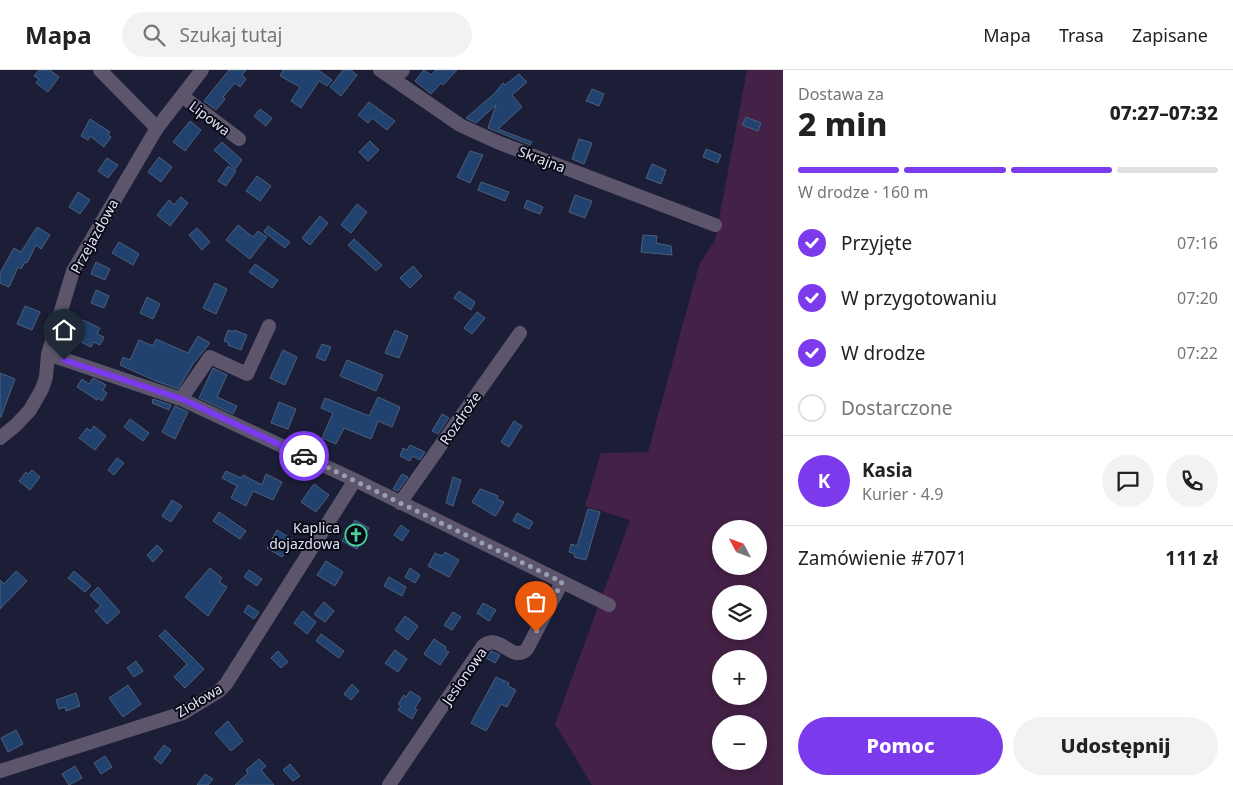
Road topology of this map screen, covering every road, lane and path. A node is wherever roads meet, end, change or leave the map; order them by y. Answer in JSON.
{"nodes":[{"id":1,"x":100,"y":70,"type":"edge"},
{"id":2,"x":202,"y":70,"type":"edge"},
{"id":3,"x":380,"y":70,"type":"edge"},
{"id":4,"x":398,"y":75,"type":"edge"},
{"id":5,"x":182,"y":96,"type":"junction"},
{"id":6,"x":157,"y":128,"type":"junction"},
{"id":7,"x":238,"y":139,"type":"dead end"},
{"id":8,"x":715,"y":225,"type":"dead end"},
{"id":9,"x":269,"y":326,"type":"dead end"},
{"id":10,"x":520,"y":334,"type":"dead end"},
{"id":11,"x":48,"y":354,"type":"junction"},
{"id":12,"x":182,"y":399,"type":"junction"},
{"id":13,"x":0,"y":438,"type":"edge"},
{"id":14,"x":355,"y":480,"type":"junction"},
{"id":15,"x":400,"y":503,"type":"junction"},
{"id":16,"x":562,"y":582,"type":"junction"},
{"id":17,"x":609,"y":605,"type":"dead end"},
{"id":18,"x":0,"y":771,"type":"edge"},
{"id":19,"x":389,"y":785,"type":"edge"}],
"edges":[{"from":1,"to":6,"type":"street"},
{"from":2,"to":5,"type":"street","name":"Przejazdowa"},
{"from":3,"to":4,"type":"street","name":"Skrajna"},
{"from":4,"to":8,"type":"street","name":"Skrajna"},
{"from":5,"to":6,"type":"street","name":"Przejazdowa"},
{"from":5,"to":7,"type":"street","name":"Lipowa"},
{"from":6,"to":11,"type":"street","name":"Przejazdowa"},
{"from":9,"to":12,"type":"street"},
{"from":10,"to":15,"type":"street","name":"Rozdroże"},
{"from":11,"to":12,"type":"street"},
{"from":11,"to":13,"type":"street","name":"Przejazdowa"},
{"from":12,"to":14,"type":"street"},
{"from":14,"to":15,"type":"street"},
{"from":14,"to":18,"type":"street","name":"Ziołowa"},
{"from":15,"to":16,"type":"street"},
{"from":16,"to":17,"type":"street"},
{"from":16,"to":19,"type":"street","name":"Jesionowa"}]}
